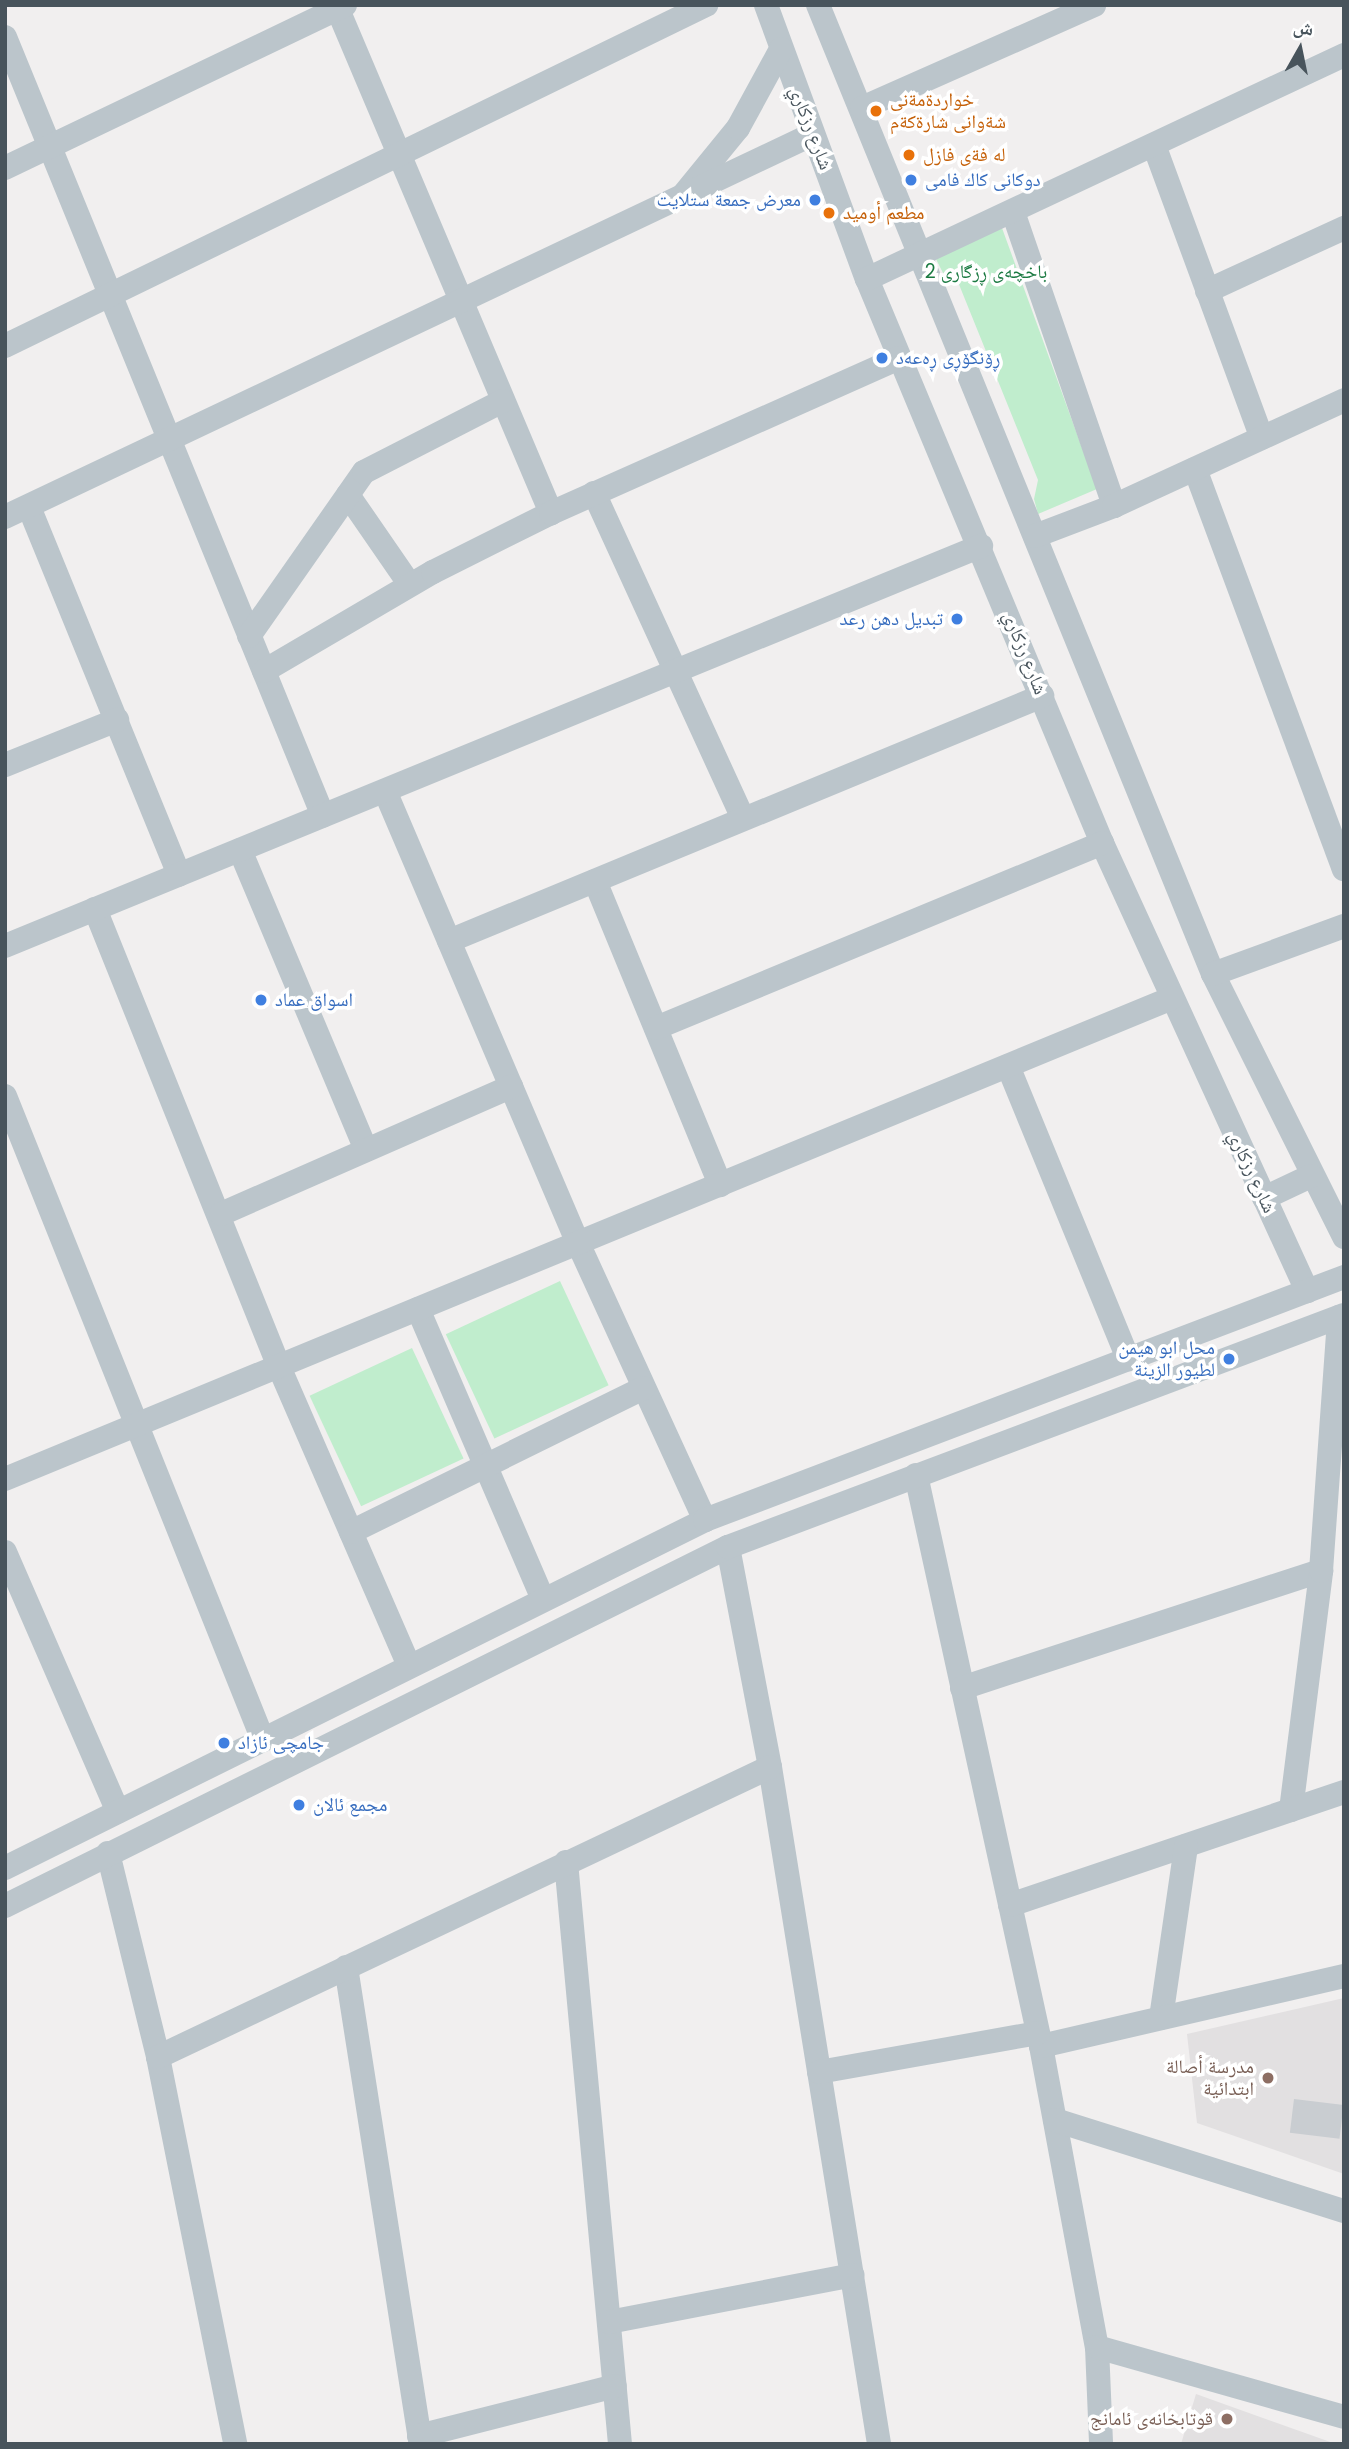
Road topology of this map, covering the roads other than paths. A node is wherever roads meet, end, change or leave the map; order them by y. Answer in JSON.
{"nodes":[{"id":1,"x":706,"y":5,"type":"edge"},
{"id":2,"x":766,"y":5,"type":"edge"},
{"id":3,"x":818,"y":5,"type":"edge"},
{"id":4,"x":1094,"y":5,"type":"edge"},
{"id":5,"x":339,"y":7,"type":"edge"},
{"id":6,"x":5,"y":37,"type":"edge"},
{"id":7,"x":781,"y":49,"type":"junction"},
{"id":8,"x":1344,"y":55,"type":"edge"},
{"id":9,"x":862,"y":108,"type":"junction"},
{"id":10,"x":813,"y":134,"type":"junction"},
{"id":11,"x":1154,"y":145,"type":"junction"},
{"id":12,"x":50,"y":146,"type":"junction"},
{"id":13,"x":400,"y":156,"type":"junction"},
{"id":14,"x":5,"y":168,"type":"edge"},
{"id":15,"x":678,"y":201,"type":"junction"},
{"id":16,"x":1013,"y":212,"type":"junction"},
{"id":17,"x":1344,"y":228,"type":"edge"},
{"id":18,"x":919,"y":257,"type":"junction"},
{"id":19,"x":867,"y":279,"type":"junction"},
{"id":20,"x":1207,"y":290,"type":"junction"},
{"id":21,"x":110,"y":295,"type":"junction"},
{"id":22,"x":461,"y":302,"type":"junction"},
{"id":23,"x":5,"y":346,"type":"edge"},
{"id":24,"x":899,"y":358,"type":"junction"},
{"id":25,"x":1344,"y":400,"type":"edge"},
{"id":26,"x":503,"y":401,"type":"junction"},
{"id":27,"x":1262,"y":438,"type":"junction"},
{"id":28,"x":170,"y":440,"type":"junction"},
{"id":29,"x":1195,"y":469,"type":"junction"},
{"id":30,"x":594,"y":493,"type":"junction"},
{"id":31,"x":348,"y":495,"type":"junction"},
{"id":32,"x":1114,"y":506,"type":"junction"},
{"id":33,"x":29,"y":507,"type":"junction"},
{"id":34,"x":551,"y":513,"type":"junction"},
{"id":35,"x":5,"y":517,"type":"edge"},
{"id":36,"x":1035,"y":536,"type":"junction"},
{"id":37,"x":981,"y":546,"type":"junction"},
{"id":38,"x":410,"y":585,"type":"junction"},
{"id":39,"x":249,"y":636,"type":"junction"},
{"id":40,"x":264,"y":671,"type":"junction"},
{"id":41,"x":677,"y":673,"type":"junction"},
{"id":42,"x":1042,"y":696,"type":"junction"},
{"id":43,"x":117,"y":720,"type":"junction"},
{"id":44,"x":5,"y":765,"type":"edge"},
{"id":45,"x":385,"y":790,"type":"junction"},
{"id":46,"x":323,"y":816,"type":"junction"},
{"id":47,"x":743,"y":819,"type":"junction"},
{"id":48,"x":1102,"y":844,"type":"junction"},
{"id":49,"x":240,"y":850,"type":"junction"},
{"id":50,"x":1344,"y":869,"type":"edge"},
{"id":51,"x":179,"y":875,"type":"junction"},
{"id":52,"x":595,"y":881,"type":"junction"},
{"id":53,"x":95,"y":909,"type":"junction"},
{"id":54,"x":1344,"y":926,"type":"edge"},
{"id":55,"x":449,"y":941,"type":"junction"},
{"id":56,"x":5,"y":946,"type":"edge"},
{"id":57,"x":1213,"y":974,"type":"junction"},
{"id":58,"x":1172,"y":998,"type":"junction"},
{"id":59,"x":656,"y":1028,"type":"junction"},
{"id":60,"x":1008,"y":1066,"type":"junction"},
{"id":61,"x":511,"y":1087,"type":"junction"},
{"id":62,"x":5,"y":1096,"type":"edge"},
{"id":63,"x":366,"y":1150,"type":"junction"},
{"id":64,"x":1311,"y":1175,"type":"junction"},
{"id":65,"x":720,"y":1185,"type":"junction"},
{"id":66,"x":1264,"y":1198,"type":"junction"},
{"id":67,"x":222,"y":1214,"type":"junction"},
{"id":68,"x":1344,"y":1237,"type":"edge"},
{"id":69,"x":578,"y":1243,"type":"junction"},
{"id":70,"x":1344,"y":1277,"type":"edge"},
{"id":71,"x":1307,"y":1291,"type":"junction"},
{"id":72,"x":418,"y":1309,"type":"junction"},
{"id":73,"x":1342,"y":1316,"type":"edge"},
{"id":74,"x":1128,"y":1359,"type":"junction"},
{"id":75,"x":280,"y":1369,"type":"junction"},
{"id":76,"x":644,"y":1388,"type":"junction"},
{"id":77,"x":136,"y":1425,"type":"junction"},
{"id":78,"x":485,"y":1465,"type":"junction"},
{"id":79,"x":916,"y":1475,"type":"junction"},
{"id":80,"x":814,"y":1477,"type":"junction"},
{"id":81,"x":5,"y":1479,"type":"edge"},
{"id":82,"x":825,"y":1509,"type":"junction"},
{"id":83,"x":705,"y":1520,"type":"junction"},
{"id":84,"x":351,"y":1532,"type":"junction"},
{"id":85,"x":728,"y":1546,"type":"junction"},
{"id":86,"x":5,"y":1552,"type":"edge"},
{"id":87,"x":1321,"y":1571,"type":"junction"},
{"id":88,"x":543,"y":1599,"type":"junction"},
{"id":89,"x":409,"y":1665,"type":"junction"},
{"id":90,"x":962,"y":1688,"type":"junction"},
{"id":91,"x":263,"y":1740,"type":"junction"},
{"id":92,"x":770,"y":1767,"type":"junction"},
{"id":93,"x":1344,"y":1793,"type":"edge"},
{"id":94,"x":1291,"y":1810,"type":"junction"},
{"id":95,"x":118,"y":1812,"type":"junction"},
{"id":96,"x":1186,"y":1846,"type":"junction"},
{"id":97,"x":108,"y":1853,"type":"junction"},
{"id":98,"x":566,"y":1862,"type":"junction"},
{"id":99,"x":5,"y":1868,"type":"edge"},
{"id":100,"x":1010,"y":1905,"type":"junction"},
{"id":101,"x":5,"y":1906,"type":"edge"},
{"id":102,"x":346,"y":1968,"type":"junction"},
{"id":103,"x":1344,"y":1976,"type":"edge"},
{"id":104,"x":1161,"y":2018,"type":"junction"},
{"id":105,"x":1040,"y":2040,"type":"junction"},
{"id":106,"x":158,"y":2057,"type":"junction"},
{"id":107,"x":819,"y":2072,"type":"junction"},
{"id":108,"x":1055,"y":2120,"type":"junction"},
{"id":109,"x":1344,"y":2211,"type":"edge"},
{"id":110,"x":852,"y":2275,"type":"junction"},
{"id":111,"x":609,"y":2322,"type":"junction"},
{"id":112,"x":1097,"y":2347,"type":"junction"},
{"id":113,"x":615,"y":2386,"type":"junction"},
{"id":114,"x":1344,"y":2417,"type":"edge"},
{"id":115,"x":420,"y":2440,"type":"edge"},
{"id":116,"x":624,"y":2442,"type":"edge"},
{"id":117,"x":235,"y":2444,"type":"edge"},
{"id":118,"x":879,"y":2444,"type":"edge"},
{"id":119,"x":1101,"y":2444,"type":"edge"}],
"edges":[{"from":1,"to":13,"type":"street"},
{"from":2,"to":7,"type":"street","name":"شارع رزكاري"},
{"from":3,"to":9,"type":"street"},
{"from":4,"to":9,"type":"street"},
{"from":5,"to":12,"type":"street"},
{"from":5,"to":13,"type":"street"},
{"from":6,"to":12,"type":"street"},
{"from":7,"to":10,"type":"street","name":"شارع رزكاري"},
{"from":7,"to":15,"type":"street"},
{"from":8,"to":11,"type":"street"},
{"from":9,"to":18,"type":"street"},
{"from":10,"to":15,"type":"street"},
{"from":10,"to":19,"type":"street","name":"شارع رزكاري"},
{"from":11,"to":16,"type":"street"},
{"from":11,"to":20,"type":"street"},
{"from":12,"to":14,"type":"street"},
{"from":12,"to":21,"type":"street"},
{"from":13,"to":21,"type":"street"},
{"from":13,"to":22,"type":"street"},
{"from":15,"to":22,"type":"street"},
{"from":16,"to":18,"type":"street"},
{"from":16,"to":32,"type":"street"},
{"from":17,"to":20,"type":"street"},
{"from":18,"to":19,"type":"street"},
{"from":18,"to":36,"type":"street"},
{"from":19,"to":24,"type":"street","name":"شارع رزكاري"},
{"from":20,"to":27,"type":"street"},
{"from":21,"to":23,"type":"street"},
{"from":21,"to":28,"type":"street"},
{"from":22,"to":26,"type":"street"},
{"from":22,"to":28,"type":"street"},
{"from":24,"to":30,"type":"street"},
{"from":24,"to":37,"type":"street","name":"شارع رزكاري"},
{"from":25,"to":27,"type":"street"},
{"from":26,"to":31,"type":"street"},
{"from":26,"to":34,"type":"street"},
{"from":27,"to":29,"type":"street"},
{"from":28,"to":33,"type":"street"},
{"from":28,"to":39,"type":"street"},
{"from":29,"to":32,"type":"street"},
{"from":29,"to":50,"type":"street"},
{"from":30,"to":34,"type":"street"},
{"from":30,"to":41,"type":"street"},
{"from":31,"to":38,"type":"street"},
{"from":31,"to":39,"type":"street"},
{"from":32,"to":36,"type":"street"},
{"from":33,"to":35,"type":"street"},
{"from":33,"to":43,"type":"street"},
{"from":34,"to":38,"type":"street"},
{"from":36,"to":57,"type":"street"},
{"from":37,"to":41,"type":"street"},
{"from":37,"to":42,"type":"street","name":"شارع رزكاري"},
{"from":38,"to":40,"type":"street"},
{"from":39,"to":40,"type":"street"},
{"from":40,"to":46,"type":"street"},
{"from":41,"to":45,"type":"street"},
{"from":41,"to":47,"type":"street"},
{"from":42,"to":47,"type":"street"},
{"from":42,"to":48,"type":"street","name":"شارع رزكاري"},
{"from":43,"to":44,"type":"street"},
{"from":43,"to":51,"type":"street"},
{"from":45,"to":46,"type":"street"},
{"from":45,"to":55,"type":"street"},
{"from":46,"to":49,"type":"street"},
{"from":47,"to":52,"type":"street"},
{"from":48,"to":58,"type":"street","name":"شارع رزكاري"},
{"from":48,"to":59,"type":"street"},
{"from":49,"to":51,"type":"street"},
{"from":49,"to":63,"type":"street"},
{"from":51,"to":53,"type":"street"},
{"from":52,"to":55,"type":"street"},
{"from":52,"to":59,"type":"street"},
{"from":53,"to":56,"type":"street"},
{"from":53,"to":67,"type":"street"},
{"from":54,"to":57,"type":"street"},
{"from":55,"to":61,"type":"street"},
{"from":57,"to":64,"type":"street"},
{"from":58,"to":60,"type":"street"},
{"from":58,"to":66,"type":"street","name":"شارع رزكاري"},
{"from":59,"to":65,"type":"street"},
{"from":60,"to":65,"type":"street"},
{"from":60,"to":74,"type":"street"},
{"from":61,"to":63,"type":"street"},
{"from":61,"to":69,"type":"street"},
{"from":62,"to":77,"type":"street"},
{"from":63,"to":67,"type":"street"},
{"from":64,"to":66,"type":"street"},
{"from":64,"to":68,"type":"street"},
{"from":65,"to":69,"type":"street"},
{"from":66,"to":71,"type":"street","name":"شارع رزكاري"},
{"from":67,"to":75,"type":"street"},
{"from":69,"to":72,"type":"street"},
{"from":69,"to":76,"type":"street"},
{"from":70,"to":71,"type":"street"},
{"from":71,"to":74,"type":"street"},
{"from":72,"to":75,"type":"street"},
{"from":72,"to":78,"type":"street"},
{"from":73,"to":79,"type":"street"},
{"from":73,"to":87,"type":"street"},
{"from":74,"to":80,"type":"street"},
{"from":75,"to":77,"type":"street"},
{"from":75,"to":84,"type":"street"},
{"from":76,"to":78,"type":"street"},
{"from":76,"to":83,"type":"street"},
{"from":77,"to":81,"type":"street"},
{"from":77,"to":91,"type":"street"},
{"from":78,"to":84,"type":"street"},
{"from":78,"to":88,"type":"street"},
{"from":79,"to":82,"type":"street"},
{"from":79,"to":90,"type":"street"},
{"from":80,"to":82,"type":"street"},
{"from":80,"to":83,"type":"street"},
{"from":82,"to":85,"type":"street"},
{"from":83,"to":88,"type":"street"},
{"from":84,"to":89,"type":"street"},
{"from":85,"to":92,"type":"street"},
{"from":85,"to":97,"type":"street"},
{"from":86,"to":95,"type":"street"},
{"from":87,"to":90,"type":"street"},
{"from":87,"to":94,"type":"street"},
{"from":88,"to":89,"type":"street"},
{"from":89,"to":91,"type":"street"},
{"from":90,"to":100,"type":"street"},
{"from":91,"to":95,"type":"street"},
{"from":92,"to":98,"type":"street"},
{"from":92,"to":107,"type":"street"},
{"from":93,"to":94,"type":"street"},
{"from":94,"to":96,"type":"street"},
{"from":95,"to":99,"type":"street"},
{"from":96,"to":100,"type":"street"},
{"from":96,"to":104,"type":"street"},
{"from":97,"to":101,"type":"street"},
{"from":97,"to":106,"type":"street"},
{"from":98,"to":102,"type":"street"},
{"from":98,"to":111,"type":"street"},
{"from":100,"to":105,"type":"street"},
{"from":102,"to":106,"type":"street"},
{"from":102,"to":115,"type":"street"},
{"from":103,"to":104,"type":"street"},
{"from":104,"to":105,"type":"street"},
{"from":105,"to":107,"type":"street"},
{"from":105,"to":108,"type":"street"},
{"from":106,"to":117,"type":"street"},
{"from":107,"to":110,"type":"street"},
{"from":108,"to":109,"type":"street"},
{"from":108,"to":112,"type":"street"},
{"from":110,"to":111,"type":"street"},
{"from":110,"to":118,"type":"street"},
{"from":111,"to":113,"type":"street"},
{"from":112,"to":114,"type":"street"},
{"from":112,"to":119,"type":"street"},
{"from":113,"to":115,"type":"street"},
{"from":113,"to":116,"type":"street"}]}
